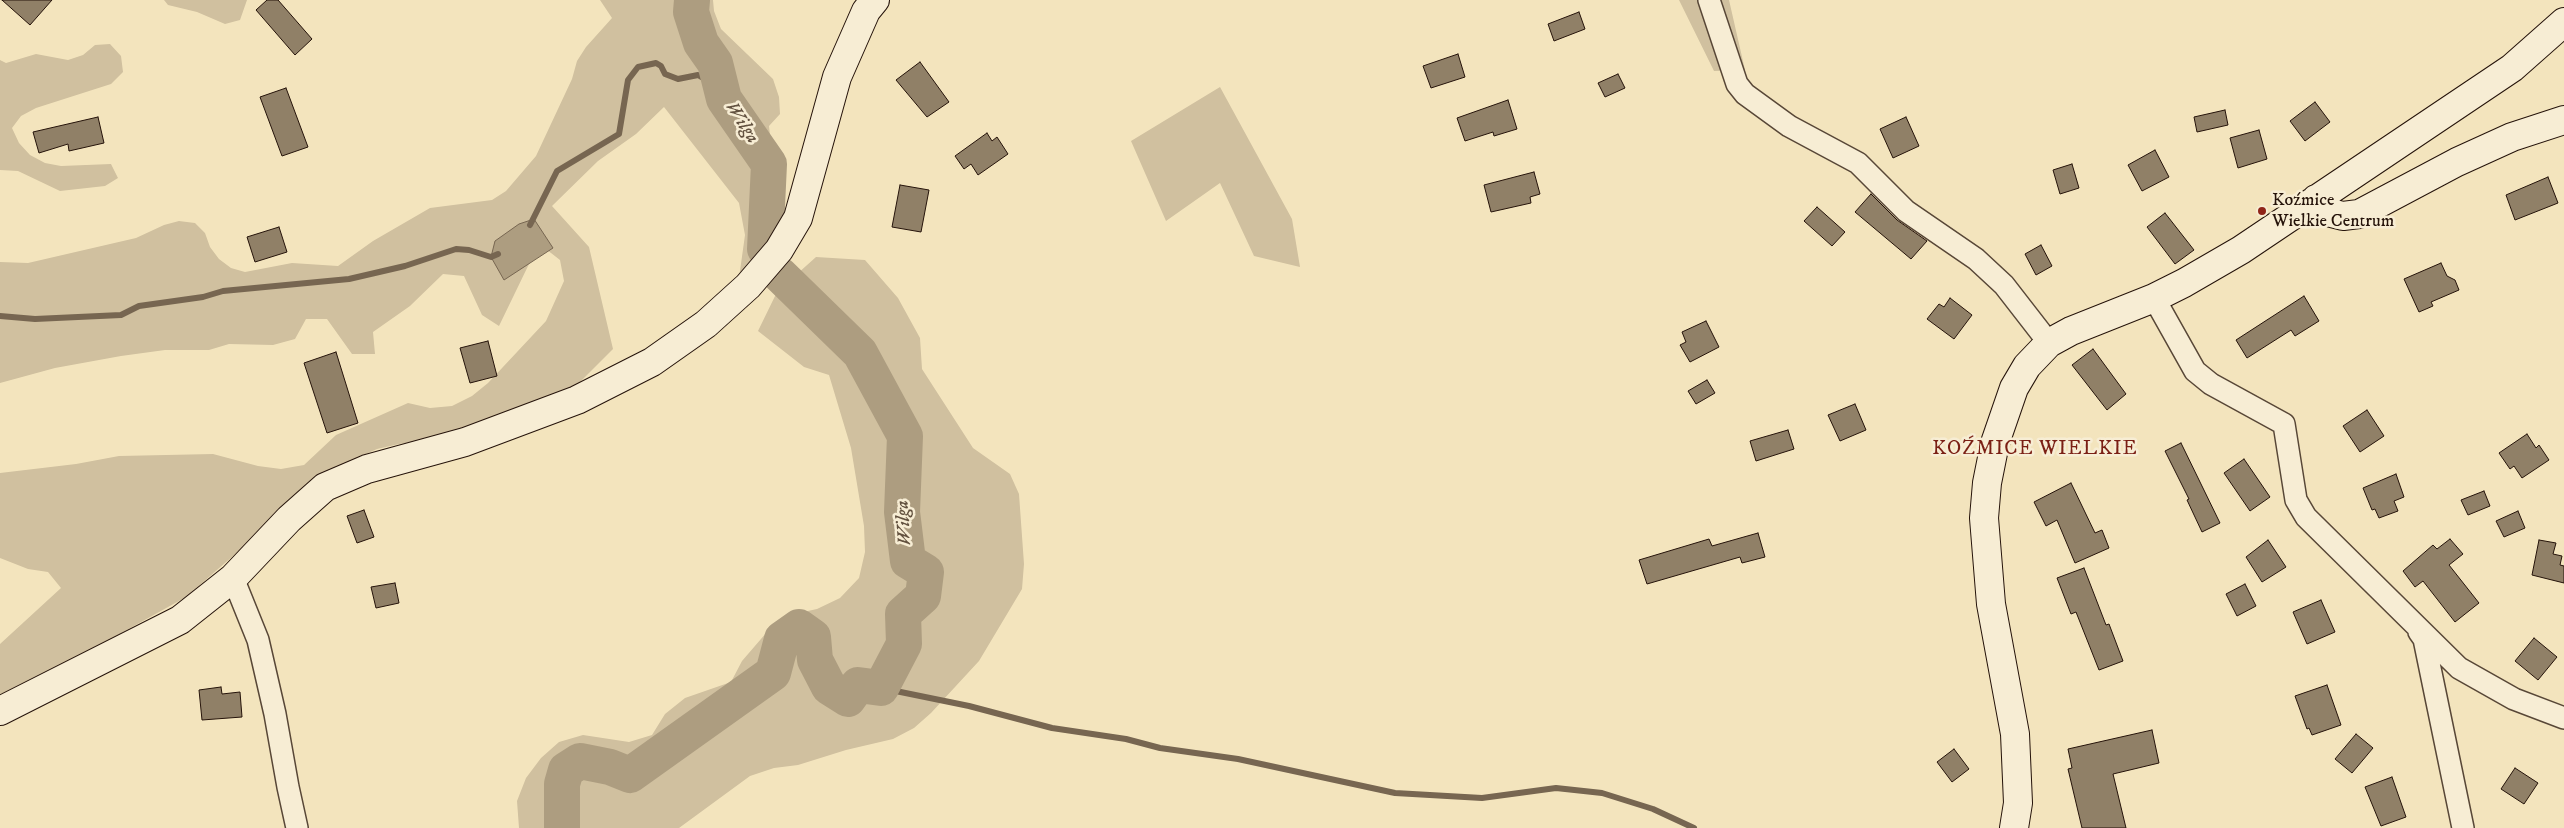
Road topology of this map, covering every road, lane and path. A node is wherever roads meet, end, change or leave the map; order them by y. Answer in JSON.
{"nodes":[{"id":1,"x":875,"y":0,"type":"edge"},
{"id":2,"x":1709,"y":0,"type":"edge"},
{"id":3,"x":2564,"y":22,"type":"edge"},
{"id":4,"x":2564,"y":120,"type":"edge"},
{"id":5,"x":2316,"y":199,"type":"junction"},
{"id":6,"x":2154,"y":298,"type":"junction"},
{"id":7,"x":2049,"y":344,"type":"junction"},
{"id":8,"x":233,"y":578,"type":"junction"},
{"id":9,"x":2410,"y":619,"type":"junction"},
{"id":10,"x":0,"y":711,"type":"edge"},
{"id":11,"x":2564,"y":718,"type":"edge"},
{"id":12,"x":298,"y":828,"type":"edge"},
{"id":13,"x":2014,"y":828,"type":"edge"},
{"id":14,"x":2463,"y":828,"type":"edge"}],
"edges":[{"from":1,"to":8,"type":"street"},
{"from":2,"to":7,"type":"street"},
{"from":3,"to":5,"type":"street"},
{"from":4,"to":5,"type":"street"},
{"from":5,"to":6,"type":"street"},
{"from":6,"to":7,"type":"street"},
{"from":6,"to":9,"type":"street"},
{"from":7,"to":13,"type":"street"},
{"from":8,"to":10,"type":"street"},
{"from":8,"to":12,"type":"street"},
{"from":9,"to":11,"type":"street"},
{"from":9,"to":14,"type":"street"}]}
